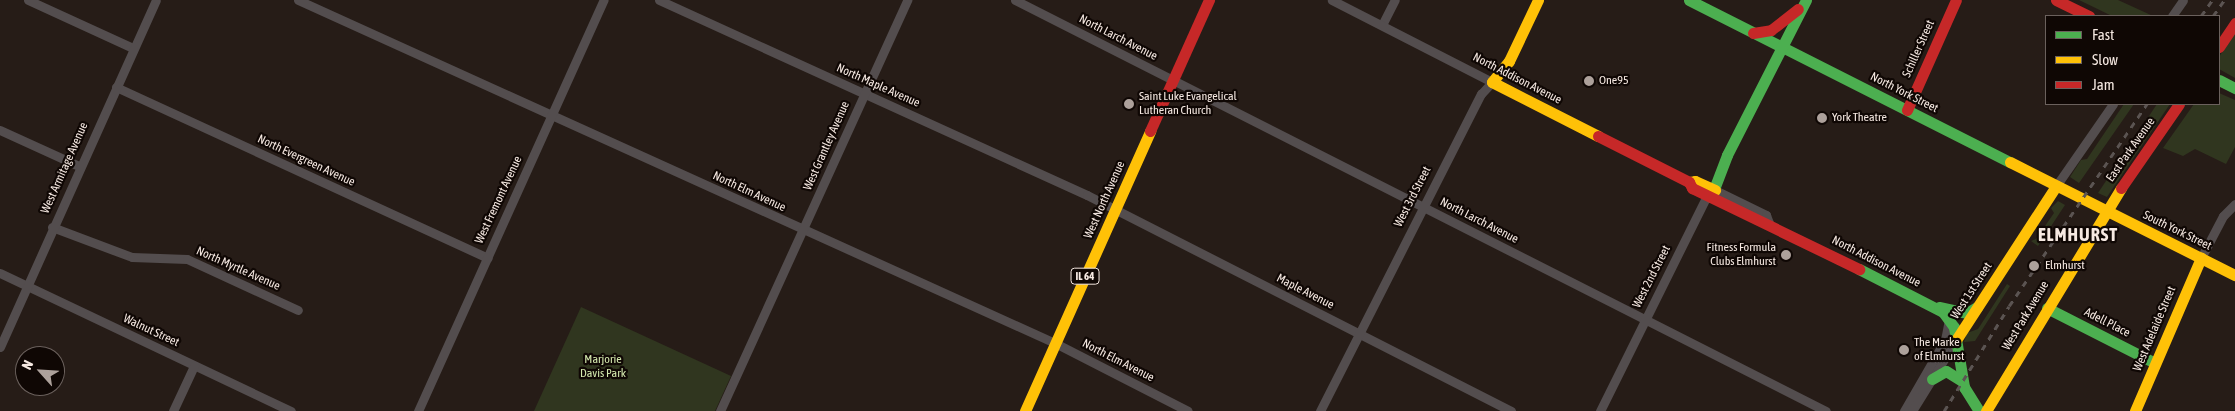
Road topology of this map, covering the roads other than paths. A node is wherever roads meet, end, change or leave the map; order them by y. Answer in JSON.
{"nodes":[{"id":1,"x":28,"y":0,"type":"edge"},
{"id":2,"x":156,"y":0,"type":"edge"},
{"id":3,"x":298,"y":0,"type":"edge"},
{"id":4,"x":604,"y":0,"type":"edge"},
{"id":5,"x":659,"y":0,"type":"edge"},
{"id":6,"x":907,"y":0,"type":"edge"},
{"id":7,"x":1014,"y":0,"type":"edge"},
{"id":8,"x":1209,"y":0,"type":"edge"},
{"id":9,"x":1332,"y":0,"type":"edge"},
{"id":10,"x":1395,"y":0,"type":"edge"},
{"id":11,"x":1538,"y":0,"type":"edge"},
{"id":12,"x":1689,"y":0,"type":"edge"},
{"id":13,"x":1956,"y":0,"type":"edge"},
{"id":14,"x":2056,"y":0,"type":"edge"},
{"id":15,"x":2183,"y":0,"type":"edge"},
{"id":16,"x":1805,"y":1,"type":"edge"},
{"id":17,"x":2087,"y":15,"type":"edge"},
{"id":18,"x":2173,"y":15,"type":"edge"},
{"id":19,"x":2235,"y":23,"type":"edge"},
{"id":20,"x":1382,"y":25,"type":"junction"},
{"id":21,"x":1753,"y":32,"type":"junction"},
{"id":22,"x":2220,"y":45,"type":"edge"},
{"id":23,"x":1782,"y":47,"type":"junction"},
{"id":24,"x":133,"y":48,"type":"junction"},
{"id":25,"x":1173,"y":80,"type":"junction"},
{"id":26,"x":2220,"y":80,"type":"edge"},
{"id":27,"x":1492,"y":82,"type":"junction"},
{"id":28,"x":116,"y":87,"type":"junction"},
{"id":29,"x":2235,"y":88,"type":"edge"},
{"id":30,"x":864,"y":93,"type":"junction"},
{"id":31,"x":2112,"y":105,"type":"edge"},
{"id":32,"x":2178,"y":105,"type":"edge"},
{"id":33,"x":1907,"y":110,"type":"junction"},
{"id":34,"x":551,"y":116,"type":"junction"},
{"id":35,"x":0,"y":130,"type":"edge"},
{"id":36,"x":79,"y":166,"type":"junction"},
{"id":37,"x":2056,"y":186,"type":"junction"},
{"id":38,"x":1711,"y":192,"type":"junction"},
{"id":39,"x":1087,"y":195,"type":"joint"},
{"id":40,"x":2235,"y":204,"type":"edge"},
{"id":41,"x":1423,"y":207,"type":"junction"},
{"id":42,"x":1116,"y":210,"type":"junction"},
{"id":43,"x":2106,"y":212,"type":"junction"},
{"id":44,"x":52,"y":227,"type":"junction"},
{"id":45,"x":803,"y":230,"type":"junction"},
{"id":46,"x":486,"y":258,"type":"junction"},
{"id":47,"x":2201,"y":258,"type":"junction"},
{"id":48,"x":0,"y":273,"type":"edge"},
{"id":49,"x":2235,"y":275,"type":"edge"},
{"id":50,"x":26,"y":286,"type":"junction"},
{"id":51,"x":1929,"y":304,"type":"junction"},
{"id":52,"x":1977,"y":307,"type":"junction"},
{"id":53,"x":2047,"y":308,"type":"junction"},
{"id":54,"x":298,"y":310,"type":"dead end"},
{"id":55,"x":1949,"y":319,"type":"junction"},
{"id":56,"x":1646,"y":320,"type":"junction"},
{"id":57,"x":1359,"y":334,"type":"junction"},
{"id":58,"x":1956,"y":340,"type":"junction"},
{"id":59,"x":1055,"y":343,"type":"junction"},
{"id":60,"x":0,"y":347,"type":"edge"},
{"id":61,"x":2155,"y":363,"type":"junction"},
{"id":62,"x":194,"y":366,"type":"junction"},
{"id":63,"x":1932,"y":379,"type":"junction"},
{"id":64,"x":1962,"y":381,"type":"junction"},
{"id":65,"x":173,"y":411,"type":"edge"},
{"id":66,"x":291,"y":411,"type":"edge"},
{"id":67,"x":418,"y":411,"type":"edge"},
{"id":68,"x":720,"y":411,"type":"edge"},
{"id":69,"x":1025,"y":411,"type":"edge"},
{"id":70,"x":1188,"y":411,"type":"edge"},
{"id":71,"x":1320,"y":411,"type":"edge"},
{"id":72,"x":1511,"y":411,"type":"edge"},
{"id":73,"x":1600,"y":411,"type":"edge"},
{"id":74,"x":1826,"y":411,"type":"edge"},
{"id":75,"x":1904,"y":411,"type":"edge"},
{"id":76,"x":1912,"y":411,"type":"edge"},
{"id":77,"x":1979,"y":411,"type":"edge"},
{"id":78,"x":1986,"y":411,"type":"edge"},
{"id":79,"x":2135,"y":411,"type":"edge"}],
"edges":[{"from":1,"to":24,"type":"street"},
{"from":2,"to":24,"type":"street","name":"West Armitage Avenue"},
{"from":3,"to":34,"type":"street","name":"North Elm Avenue"},
{"from":4,"to":34,"type":"street","name":"West Fremont Avenue"},
{"from":5,"to":30,"type":"street","name":"North Maple Avenue"},
{"from":6,"to":30,"type":"street","name":"West Grantley Avenue"},
{"from":7,"to":25,"type":"street","name":"North Larch Avenue"},
{"from":8,"to":25,"type":"street","name":"West North Avenue","number":"IL 64"},
{"from":9,"to":20,"type":"street","name":"North Addison Avenue"},
{"from":10,"to":20,"type":"street"},
{"from":11,"to":27,"type":"street","name":"West 3rd Street"},
{"from":12,"to":21,"type":"street","name":"North York Street"},
{"from":13,"to":33,"type":"street","name":"Schiller Street"},
{"from":14,"to":17,"type":"street"},
{"from":15,"to":18,"type":"street"},
{"from":16,"to":21,"type":"street"},
{"from":16,"to":23,"type":"street","name":"West 2nd Street"},
{"from":19,"to":22,"type":"street"},
{"from":20,"to":27,"type":"street","name":"North Addison Avenue"},
{"from":21,"to":23,"type":"street","name":"North York Street"},
{"from":23,"to":33,"type":"street","name":"North York Street"},
{"from":23,"to":38,"type":"street","name":"West 2nd Street"},
{"from":24,"to":28,"type":"street","name":"West Armitage Avenue"},
{"from":25,"to":41,"type":"street","name":"North Larch Avenue"},
{"from":25,"to":42,"type":"street","name":"West North Avenue","number":"IL 64"},
{"from":26,"to":29,"type":"street"},
{"from":27,"to":38,"type":"street","name":"North Addison Avenue"},
{"from":27,"to":41,"type":"street","name":"West 3rd Street"},
{"from":28,"to":36,"type":"street","name":"West Armitage Avenue"},
{"from":28,"to":46,"type":"street","name":"North Evergreen Avenue"},
{"from":30,"to":39,"type":"street","name":"North Maple Avenue"},
{"from":30,"to":45,"type":"street","name":"West Grantley Avenue"},
{"from":31,"to":37,"type":"street"},
{"from":32,"to":43,"type":"street","name":"East Park Avenue"},
{"from":33,"to":37,"type":"street","name":"North York Street"},
{"from":34,"to":45,"type":"street","name":"North Elm Avenue"},
{"from":34,"to":46,"type":"street","name":"West Fremont Avenue"},
{"from":35,"to":36,"type":"street"},
{"from":36,"to":44,"type":"street","name":"West Armitage Avenue"},
{"from":37,"to":43,"type":"street","name":"North York Street"},
{"from":37,"to":52,"type":"street","name":"West 1st Street"},
{"from":38,"to":51,"type":"street","name":"North Addison Avenue"},
{"from":38,"to":56,"type":"street","name":"West 2nd Street"},
{"from":39,"to":42,"type":"street","name":"Maple Avenue"},
{"from":40,"to":47,"type":"street"},
{"from":41,"to":56,"type":"street","name":"North Larch Avenue"},
{"from":41,"to":57,"type":"street","name":"West 3rd Street"},
{"from":42,"to":57,"type":"street","name":"Maple Avenue"},
{"from":42,"to":59,"type":"street","name":"West North Avenue","number":"IL 64"},
{"from":43,"to":47,"type":"street","name":"South York Street"},
{"from":43,"to":53,"type":"street","name":"West Park Avenue"},
{"from":44,"to":50,"type":"street","name":"West Armitage Avenue"},
{"from":44,"to":54,"type":"street","name":"North Myrtle Avenue"},
{"from":45,"to":59,"type":"street","name":"North Elm Avenue"},
{"from":45,"to":68,"type":"street","name":"West Grantley Avenue"},
{"from":46,"to":67,"type":"street","name":"West Fremont Avenue"},
{"from":47,"to":49,"type":"street","name":"South York Street"},
{"from":47,"to":61,"type":"street","name":"West Adelaide Street"},
{"from":48,"to":50,"type":"street","name":"Walnut Street"},
{"from":50,"to":60,"type":"street","name":"West Armitage Avenue"},
{"from":50,"to":62,"type":"street","name":"Walnut Street"},
{"from":51,"to":52,"type":"street"},
{"from":51,"to":55,"type":"street","name":"North Addison Avenue"},
{"from":52,"to":58,"type":"street","name":"West 1st Street"},
{"from":53,"to":61,"type":"street","name":"Adell Place"},
{"from":53,"to":78,"type":"street","name":"West Park Avenue"},
{"from":55,"to":58,"type":"street"},
{"from":55,"to":75,"type":"street","name":"West 1st Street"},
{"from":56,"to":73,"type":"street","name":"West 2nd Street"},
{"from":56,"to":74,"type":"street","name":"North Larch Avenue"},
{"from":57,"to":71,"type":"street","name":"West 3rd Street"},
{"from":57,"to":72,"type":"street","name":"Maple Avenue"},
{"from":58,"to":63,"type":"street","name":"West 1st Street"},
{"from":58,"to":64,"type":"street"},
{"from":59,"to":69,"type":"street","name":"West North Avenue","number":"IL 64"},
{"from":59,"to":70,"type":"street","name":"North Elm Avenue"},
{"from":61,"to":79,"type":"street","name":"West Adelaide Street"},
{"from":62,"to":65,"type":"street"},
{"from":62,"to":66,"type":"street","name":"Walnut Street"},
{"from":63,"to":64,"type":"street"},
{"from":63,"to":76,"type":"street","name":"West 1st Street"},
{"from":64,"to":77,"type":"street"}]}
